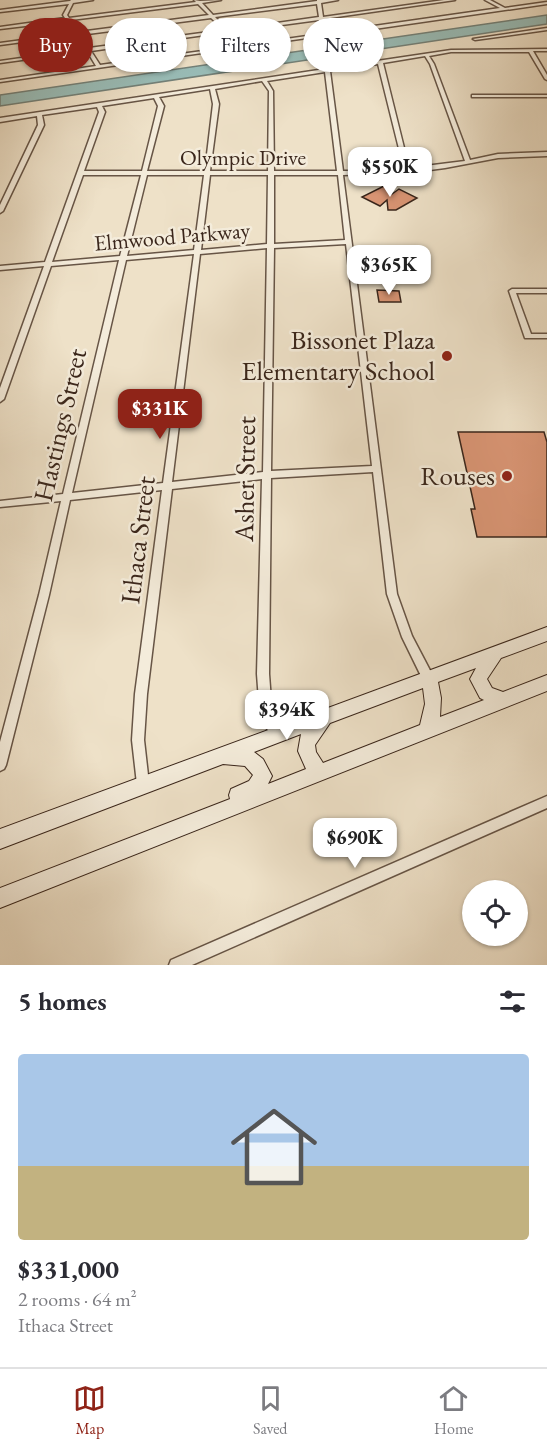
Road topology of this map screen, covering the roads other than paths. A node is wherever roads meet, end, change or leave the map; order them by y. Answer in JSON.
{"nodes":[{"id":1,"x":91,"y":0,"type":"edge"},
{"id":2,"x":219,"y":0,"type":"edge"},
{"id":3,"x":336,"y":0,"type":"edge"},
{"id":4,"x":453,"y":0,"type":"edge"},
{"id":5,"x":487,"y":0,"type":"edge"},
{"id":6,"x":72,"y":1,"type":"edge"},
{"id":7,"x":197,"y":1,"type":"edge"},
{"id":8,"x":319,"y":1,"type":"edge"},
{"id":9,"x":547,"y":3,"type":"edge"},
{"id":10,"x":504,"y":9,"type":"junction"},
{"id":11,"x":0,"y":11,"type":"edge"},
{"id":12,"x":213,"y":17,"type":"junction"},
{"id":13,"x":67,"y":18,"type":"edge"},
{"id":14,"x":74,"y":18,"type":"edge"},
{"id":15,"x":322,"y":18,"type":"joint"},
{"id":16,"x":18,"y":26,"type":"edge"},
{"id":17,"x":384,"y":26,"type":"edge"},
{"id":18,"x":0,"y":28,"type":"edge"},
{"id":19,"x":547,"y":29,"type":"edge"},
{"id":20,"x":93,"y":32,"type":"edge"},
{"id":21,"x":199,"y":35,"type":"edge"},
{"id":22,"x":475,"y":39,"type":"dead end"},
{"id":23,"x":18,"y":42,"type":"edge"},
{"id":24,"x":0,"y":44,"type":"edge"},
{"id":25,"x":93,"y":49,"type":"edge"},
{"id":26,"x":530,"y":50,"type":"junction"},
{"id":27,"x":547,"y":50,"type":"edge"},
{"id":28,"x":199,"y":52,"type":"edge"},
{"id":29,"x":426,"y":55,"type":"junction"},
{"id":30,"x":93,"y":58,"type":"edge"},
{"id":31,"x":18,"y":60,"type":"edge"},
{"id":32,"x":384,"y":61,"type":"edge"},
{"id":33,"x":0,"y":62,"type":"edge"},
{"id":34,"x":99,"y":67,"type":"junction"},
{"id":35,"x":314,"y":72,"type":"edge"},
{"id":36,"x":327,"y":72,"type":"edge"},
{"id":37,"x":382,"y":72,"type":"edge"},
{"id":38,"x":264,"y":80,"type":"junction"},
{"id":39,"x":547,"y":80,"type":"edge"},
{"id":40,"x":0,"y":81,"type":"edge"},
{"id":41,"x":212,"y":88,"type":"junction"},
{"id":42,"x":474,"y":96,"type":"dead end"},
{"id":43,"x":547,"y":96,"type":"edge"},
{"id":44,"x":156,"y":97,"type":"junction"},
{"id":45,"x":99,"y":105,"type":"junction"},
{"id":46,"x":39,"y":114,"type":"junction"},
{"id":47,"x":0,"y":120,"type":"edge"},
{"id":48,"x":547,"y":154,"type":"edge"},
{"id":49,"x":468,"y":161,"type":"junction"},
{"id":50,"x":407,"y":171,"type":"junction"},
{"id":51,"x":81,"y":173,"type":"junction"},
{"id":52,"x":270,"y":173,"type":"junction"},
{"id":53,"x":144,"y":174,"type":"junction"},
{"id":54,"x":206,"y":174,"type":"junction"},
{"id":55,"x":339,"y":174,"type":"junction"},
{"id":56,"x":0,"y":211,"type":"edge"},
{"id":57,"x":348,"y":242,"type":"junction"},
{"id":58,"x":269,"y":246,"type":"junction"},
{"id":59,"x":198,"y":252,"type":"junction"},
{"id":60,"x":124,"y":258,"type":"junction"},
{"id":61,"x":48,"y":264,"type":"junction"},
{"id":62,"x":0,"y":268,"type":"edge"},
{"id":63,"x":547,"y":291,"type":"edge"},
{"id":64,"x":547,"y":336,"type":"edge"},
{"id":65,"x":0,"y":399,"type":"edge"},
{"id":66,"x":375,"y":469,"type":"junction"},
{"id":67,"x":266,"y":475,"type":"junction"},
{"id":68,"x":168,"y":485,"type":"junction"},
{"id":69,"x":66,"y":496,"type":"junction"},
{"id":70,"x":0,"y":504,"type":"edge"},
{"id":71,"x":547,"y":634,"type":"edge"},
{"id":72,"x":496,"y":653,"type":"junction"},
{"id":73,"x":428,"y":678,"type":"junction"},
{"id":74,"x":547,"y":683,"type":"edge"},
{"id":75,"x":502,"y":700,"type":"junction"},
{"id":76,"x":327,"y":716,"type":"junction"},
{"id":77,"x":426,"y":730,"type":"junction"},
{"id":78,"x":276,"y":735,"type":"junction"},
{"id":79,"x":218,"y":757,"type":"junction"},
{"id":80,"x":0,"y":765,"type":"edge"},
{"id":81,"x":319,"y":772,"type":"junction"},
{"id":82,"x":143,"y":784,"type":"junction"},
{"id":83,"x":547,"y":802,"type":"edge"},
{"id":84,"x":222,"y":810,"type":"junction"},
{"id":85,"x":0,"y":839,"type":"edge"},
{"id":86,"x":0,"y":898,"type":"edge"},
{"id":87,"x":176,"y":965,"type":"edge"}],
"edges":[{"from":1,"to":6,"type":"street"},
{"from":2,"to":7,"type":"street"},
{"from":3,"to":8,"type":"street"},
{"from":4,"to":15,"type":"street"},
{"from":5,"to":10,"type":"street"},
{"from":6,"to":11,"type":"street"},
{"from":6,"to":13,"type":"street"},
{"from":7,"to":12,"type":"street"},
{"from":7,"to":14,"type":"street"},
{"from":8,"to":12,"type":"street"},
{"from":8,"to":15,"type":"street"},
{"from":9,"to":10,"type":"street"},
{"from":10,"to":17,"type":"street"},
{"from":12,"to":20,"type":"street"},
{"from":16,"to":18,"type":"street"},
{"from":19,"to":22,"type":"street"},
{"from":21,"to":25,"type":"street"},
{"from":23,"to":24,"type":"street"},
{"from":26,"to":27,"type":"street"},
{"from":26,"to":29,"type":"street"},
{"from":26,"to":39,"type":"street"},
{"from":28,"to":34,"type":"street"},
{"from":29,"to":32,"type":"street"},
{"from":29,"to":49,"type":"street"},
{"from":30,"to":34,"type":"street"},
{"from":31,"to":33,"type":"street"},
{"from":34,"to":40,"type":"street"},
{"from":35,"to":38,"type":"street"},
{"from":36,"to":55,"type":"street"},
{"from":37,"to":50,"type":"street"},
{"from":38,"to":41,"type":"street"},
{"from":38,"to":52,"type":"street","name":"Asher Street"},
{"from":41,"to":44,"type":"street"},
{"from":41,"to":54,"type":"street","name":"Ithaca Street"},
{"from":42,"to":43,"type":"street"},
{"from":44,"to":45,"type":"street"},
{"from":44,"to":53,"type":"street","name":"Hastings Street"},
{"from":45,"to":46,"type":"street"},
{"from":45,"to":51,"type":"street"},
{"from":46,"to":47,"type":"street"},
{"from":46,"to":56,"type":"street"},
{"from":48,"to":49,"type":"street","name":"Olympic Drive"},
{"from":49,"to":50,"type":"street","name":"Olympic Drive"},
{"from":50,"to":55,"type":"street","name":"Olympic Drive"},
{"from":51,"to":53,"type":"street","name":"Olympic Drive"},
{"from":51,"to":61,"type":"street"},
{"from":52,"to":54,"type":"street","name":"Olympic Drive"},
{"from":52,"to":55,"type":"street","name":"Olympic Drive"},
{"from":52,"to":58,"type":"street","name":"Asher Street"},
{"from":53,"to":54,"type":"street","name":"Olympic Drive"},
{"from":53,"to":60,"type":"street","name":"Hastings Street"},
{"from":54,"to":59,"type":"street","name":"Ithaca Street"},
{"from":55,"to":57,"type":"street"},
{"from":57,"to":58,"type":"street","name":"Elmwood Parkway"},
{"from":57,"to":66,"type":"street"},
{"from":58,"to":59,"type":"street","name":"Elmwood Parkway"},
{"from":58,"to":67,"type":"street","name":"Asher Street"},
{"from":59,"to":60,"type":"street","name":"Elmwood Parkway"},
{"from":59,"to":68,"type":"street","name":"Ithaca Street"},
{"from":60,"to":61,"type":"street","name":"Elmwood Parkway"},
{"from":60,"to":69,"type":"street","name":"Hastings Street"},
{"from":61,"to":62,"type":"street","name":"Elmwood Parkway"},
{"from":61,"to":65,"type":"street"},
{"from":63,"to":64,"type":"street"},
{"from":66,"to":67,"type":"street"},
{"from":66,"to":73,"type":"street"},
{"from":67,"to":68,"type":"street"},
{"from":67,"to":78,"type":"street","name":"Asher Street"},
{"from":68,"to":69,"type":"street"},
{"from":68,"to":82,"type":"street","name":"Ithaca Street"},
{"from":69,"to":70,"type":"street"},
{"from":69,"to":80,"type":"street","name":"Hastings Street"},
{"from":71,"to":72,"type":"main road"},
{"from":72,"to":73,"type":"main road"},
{"from":72,"to":75,"type":"main road"},
{"from":73,"to":76,"type":"main road"},
{"from":73,"to":77,"type":"main road"},
{"from":74,"to":75,"type":"main road"},
{"from":75,"to":77,"type":"main road"},
{"from":76,"to":78,"type":"main road"},
{"from":76,"to":81,"type":"main road"},
{"from":77,"to":81,"type":"main road"},
{"from":78,"to":79,"type":"main road"},
{"from":79,"to":82,"type":"main road"},
{"from":79,"to":84,"type":"main road"},
{"from":81,"to":84,"type":"main road"},
{"from":82,"to":85,"type":"main road"},
{"from":83,"to":87,"type":"street"},
{"from":84,"to":86,"type":"main road"}]}
